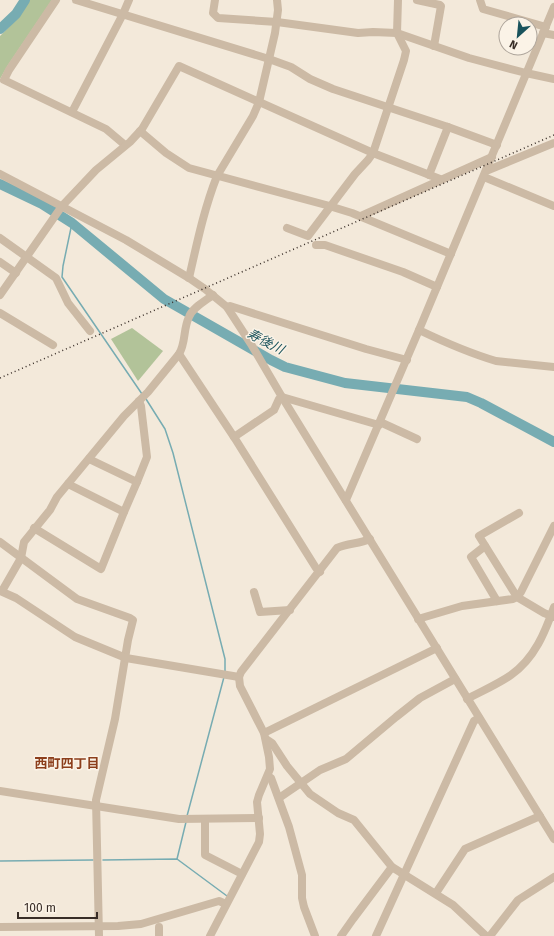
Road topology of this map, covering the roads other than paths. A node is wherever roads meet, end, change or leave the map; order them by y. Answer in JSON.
{"nodes":[{"id":1,"x":56,"y":0,"type":"edge"},
{"id":2,"x":76,"y":0,"type":"edge"},
{"id":3,"x":129,"y":0,"type":"edge"},
{"id":4,"x":215,"y":0,"type":"edge"},
{"id":5,"x":277,"y":0,"type":"edge"},
{"id":6,"x":398,"y":0,"type":"edge"},
{"id":7,"x":417,"y":0,"type":"edge"},
{"id":8,"x":480,"y":0,"type":"edge"},
{"id":9,"x":554,"y":7,"type":"edge"},
{"id":10,"x":123,"y":14,"type":"junction"},
{"id":11,"x":277,"y":22,"type":"junction"},
{"id":12,"x":545,"y":30,"type":"junction"},
{"id":13,"x":397,"y":33,"type":"junction"},
{"id":14,"x":554,"y":35,"type":"edge"},
{"id":15,"x":434,"y":46,"type":"junction"},
{"id":16,"x":269,"y":59,"type":"junction"},
{"id":17,"x":526,"y":73,"type":"junction"},
{"id":18,"x":554,"y":79,"type":"edge"},
{"id":19,"x":259,"y":102,"type":"junction"},
{"id":20,"x":388,"y":107,"type":"junction"},
{"id":21,"x":72,"y":112,"type":"junction"},
{"id":22,"x":448,"y":126,"type":"junction"},
{"id":23,"x":140,"y":131,"type":"junction"},
{"id":24,"x":554,"y":143,"type":"edge"},
{"id":25,"x":125,"y":145,"type":"junction"},
{"id":26,"x":497,"y":145,"type":"junction"},
{"id":27,"x":373,"y":153,"type":"junction"},
{"id":28,"x":492,"y":157,"type":"junction"},
{"id":29,"x":0,"y":174,"type":"edge"},
{"id":30,"x":485,"y":174,"type":"junction"},
{"id":31,"x":429,"y":175,"type":"junction"},
{"id":32,"x":217,"y":176,"type":"junction"},
{"id":33,"x":440,"y":179,"type":"junction"},
{"id":34,"x":329,"y":206,"type":"junction"},
{"id":35,"x":554,"y":206,"type":"edge"},
{"id":36,"x":61,"y":207,"type":"junction"},
{"id":37,"x":361,"y":216,"type":"junction"},
{"id":38,"x":287,"y":228,"type":"dead end"},
{"id":39,"x":0,"y":238,"type":"edge"},
{"id":40,"x":316,"y":246,"type":"dead end"},
{"id":41,"x":451,"y":254,"type":"junction"},
{"id":42,"x":27,"y":256,"type":"junction"},
{"id":43,"x":0,"y":262,"type":"edge"},
{"id":44,"x":16,"y":272,"type":"junction"},
{"id":45,"x":189,"y":278,"type":"junction"},
{"id":46,"x":437,"y":287,"type":"junction"},
{"id":47,"x":0,"y":295,"type":"edge"},
{"id":48,"x":212,"y":295,"type":"junction"},
{"id":49,"x":226,"y":307,"type":"junction"},
{"id":50,"x":0,"y":313,"type":"edge"},
{"id":51,"x":420,"y":330,"type":"junction"},
{"id":52,"x":90,"y":331,"type":"dead end"},
{"id":53,"x":52,"y":345,"type":"dead end"},
{"id":54,"x":179,"y":354,"type":"junction"},
{"id":55,"x":407,"y":360,"type":"junction"},
{"id":56,"x":554,"y":367,"type":"edge"},
{"id":57,"x":282,"y":397,"type":"junction"},
{"id":58,"x":142,"y":398,"type":"junction"},
{"id":59,"x":380,"y":424,"type":"junction"},
{"id":60,"x":234,"y":436,"type":"junction"},
{"id":61,"x":417,"y":439,"type":"dead end"},
{"id":62,"x":89,"y":459,"type":"junction"},
{"id":63,"x":137,"y":482,"type":"junction"},
{"id":64,"x":68,"y":484,"type":"junction"},
{"id":65,"x":346,"y":500,"type":"junction"},
{"id":66,"x":124,"y":512,"type":"junction"},
{"id":67,"x":519,"y":513,"type":"dead end"},
{"id":68,"x":554,"y":526,"type":"edge"},
{"id":69,"x":34,"y":528,"type":"junction"},
{"id":70,"x":370,"y":539,"type":"junction"},
{"id":71,"x":0,"y":542,"type":"edge"},
{"id":72,"x":485,"y":546,"type":"junction"},
{"id":73,"x":20,"y":558,"type":"junction"},
{"id":74,"x":320,"y":572,"type":"junction"},
{"id":75,"x":1,"y":591,"type":"edge"},
{"id":76,"x":254,"y":592,"type":"dead end"},
{"id":77,"x":517,"y":597,"type":"junction"},
{"id":78,"x":497,"y":601,"type":"junction"},
{"id":79,"x":554,"y":607,"type":"edge"},
{"id":80,"x":290,"y":610,"type":"junction"},
{"id":81,"x":552,"y":616,"type":"edge"},
{"id":82,"x":418,"y":619,"type":"junction"},
{"id":83,"x":437,"y":648,"type":"junction"},
{"id":84,"x":126,"y":658,"type":"junction"},
{"id":85,"x":239,"y":677,"type":"junction"},
{"id":86,"x":455,"y":679,"type":"junction"},
{"id":87,"x":467,"y":698,"type":"junction"},
{"id":88,"x":479,"y":718,"type":"junction"},
{"id":89,"x":265,"y":736,"type":"junction"},
{"id":90,"x":268,"y":776,"type":"junction"},
{"id":91,"x":301,"y":783,"type":"junction"},
{"id":92,"x":0,"y":791,"type":"edge"},
{"id":93,"x":279,"y":798,"type":"junction"},
{"id":94,"x":97,"y":806,"type":"junction"},
{"id":95,"x":540,"y":816,"type":"junction"},
{"id":96,"x":259,"y":818,"type":"junction"},
{"id":97,"x":206,"y":819,"type":"junction"},
{"id":98,"x":554,"y":839,"type":"edge"},
{"id":99,"x":392,"y":867,"type":"junction"},
{"id":100,"x":242,"y":874,"type":"junction"},
{"id":101,"x":404,"y":874,"type":"junction"},
{"id":102,"x":554,"y":877,"type":"edge"},
{"id":103,"x":436,"y":893,"type":"junction"},
{"id":104,"x":226,"y":904,"type":"junction"},
{"id":105,"x":0,"y":926,"type":"edge"},
{"id":106,"x":98,"y":926,"type":"junction"},
{"id":107,"x":159,"y":927,"type":"dead end"},
{"id":108,"x":99,"y":936,"type":"edge"},
{"id":109,"x":159,"y":936,"type":"edge"},
{"id":110,"x":210,"y":936,"type":"edge"},
{"id":111,"x":315,"y":936,"type":"edge"},
{"id":112,"x":341,"y":936,"type":"edge"},
{"id":113,"x":376,"y":936,"type":"edge"},
{"id":114,"x":486,"y":936,"type":"edge"},
{"id":115,"x":490,"y":936,"type":"edge"}],
"edges":[{"from":1,"to":21,"type":"street"},
{"from":2,"to":10,"type":"street"},
{"from":3,"to":10,"type":"street"},
{"from":4,"to":11,"type":"street"},
{"from":5,"to":11,"type":"street"},
{"from":6,"to":13,"type":"street"},
{"from":7,"to":15,"type":"street"},
{"from":8,"to":12,"type":"street"},
{"from":9,"to":12,"type":"street"},
{"from":10,"to":16,"type":"street"},
{"from":10,"to":21,"type":"street"},
{"from":11,"to":13,"type":"street"},
{"from":11,"to":16,"type":"street"},
{"from":12,"to":14,"type":"street"},
{"from":12,"to":17,"type":"street"},
{"from":13,"to":15,"type":"street"},
{"from":13,"to":20,"type":"street"},
{"from":15,"to":17,"type":"street"},
{"from":16,"to":19,"type":"street"},
{"from":16,"to":20,"type":"street"},
{"from":17,"to":18,"type":"street"},
{"from":17,"to":26,"type":"street"},
{"from":19,"to":23,"type":"street"},
{"from":19,"to":27,"type":"street"},
{"from":19,"to":32,"type":"street"},
{"from":20,"to":22,"type":"street"},
{"from":20,"to":27,"type":"street"},
{"from":21,"to":25,"type":"street"},
{"from":22,"to":26,"type":"street"},
{"from":22,"to":31,"type":"street"},
{"from":23,"to":25,"type":"street"},
{"from":23,"to":32,"type":"street"},
{"from":24,"to":30,"type":"street"},
{"from":25,"to":36,"type":"street"},
{"from":26,"to":28,"type":"street"},
{"from":27,"to":31,"type":"street"},
{"from":27,"to":34,"type":"street"},
{"from":28,"to":30,"type":"street"},
{"from":28,"to":33,"type":"street"},
{"from":29,"to":36,"type":"street"},
{"from":30,"to":35,"type":"street"},
{"from":30,"to":41,"type":"street"},
{"from":31,"to":33,"type":"street"},
{"from":32,"to":34,"type":"street"},
{"from":32,"to":45,"type":"street"},
{"from":33,"to":37,"type":"street"},
{"from":34,"to":37,"type":"street"},
{"from":34,"to":38,"type":"street"},
{"from":36,"to":42,"type":"street"},
{"from":36,"to":45,"type":"street"},
{"from":37,"to":41,"type":"street"},
{"from":39,"to":42,"type":"street"},
{"from":40,"to":46,"type":"street"},
{"from":41,"to":46,"type":"street"},
{"from":42,"to":44,"type":"street"},
{"from":42,"to":52,"type":"street"},
{"from":43,"to":44,"type":"street"},
{"from":44,"to":47,"type":"street"},
{"from":45,"to":48,"type":"street"},
{"from":46,"to":51,"type":"street"},
{"from":48,"to":49,"type":"street"},
{"from":48,"to":54,"type":"street"},
{"from":49,"to":55,"type":"street"},
{"from":49,"to":57,"type":"street"},
{"from":50,"to":53,"type":"street"},
{"from":51,"to":55,"type":"street"},
{"from":51,"to":56,"type":"street"},
{"from":54,"to":58,"type":"street"},
{"from":54,"to":60,"type":"street"},
{"from":55,"to":59,"type":"street"},
{"from":57,"to":59,"type":"street"},
{"from":57,"to":60,"type":"street"},
{"from":57,"to":65,"type":"street"},
{"from":58,"to":62,"type":"street"},
{"from":58,"to":63,"type":"street"},
{"from":59,"to":61,"type":"street"},
{"from":59,"to":65,"type":"street"},
{"from":60,"to":74,"type":"street"},
{"from":62,"to":63,"type":"street"},
{"from":62,"to":64,"type":"street"},
{"from":63,"to":66,"type":"street"},
{"from":64,"to":66,"type":"street"},
{"from":64,"to":69,"type":"street"},
{"from":65,"to":70,"type":"street"},
{"from":66,"to":69,"type":"street"},
{"from":67,"to":72,"type":"street"},
{"from":68,"to":77,"type":"street"},
{"from":69,"to":73,"type":"street"},
{"from":70,"to":74,"type":"street"},
{"from":70,"to":82,"type":"street"},
{"from":71,"to":73,"type":"street"},
{"from":72,"to":77,"type":"street"},
{"from":72,"to":78,"type":"street"},
{"from":73,"to":75,"type":"street"},
{"from":73,"to":84,"type":"street"},
{"from":74,"to":80,"type":"street"},
{"from":75,"to":84,"type":"street"},
{"from":76,"to":80,"type":"street"},
{"from":77,"to":78,"type":"street"},
{"from":77,"to":81,"type":"street"},
{"from":78,"to":82,"type":"street"},
{"from":79,"to":81,"type":"street"},
{"from":80,"to":85,"type":"street"},
{"from":81,"to":87,"type":"street"},
{"from":82,"to":83,"type":"street"},
{"from":83,"to":86,"type":"street"},
{"from":83,"to":89,"type":"street"},
{"from":84,"to":85,"type":"street"},
{"from":84,"to":94,"type":"street"},
{"from":85,"to":89,"type":"street"},
{"from":86,"to":87,"type":"street"},
{"from":86,"to":91,"type":"street"},
{"from":87,"to":88,"type":"street"},
{"from":88,"to":95,"type":"street"},
{"from":88,"to":101,"type":"street"},
{"from":89,"to":90,"type":"street"},
{"from":89,"to":91,"type":"street"},
{"from":90,"to":93,"type":"street"},
{"from":90,"to":96,"type":"street"},
{"from":91,"to":93,"type":"street"},
{"from":91,"to":99,"type":"street"},
{"from":92,"to":94,"type":"street"},
{"from":93,"to":111,"type":"street"},
{"from":94,"to":97,"type":"street"},
{"from":94,"to":106,"type":"street"},
{"from":95,"to":98,"type":"street"},
{"from":95,"to":103,"type":"street"},
{"from":96,"to":97,"type":"street"},
{"from":96,"to":100,"type":"street"},
{"from":97,"to":100,"type":"street"},
{"from":99,"to":101,"type":"street"},
{"from":99,"to":112,"type":"street"},
{"from":100,"to":104,"type":"street"},
{"from":101,"to":103,"type":"street"},
{"from":101,"to":113,"type":"street"},
{"from":102,"to":115,"type":"street"},
{"from":103,"to":114,"type":"street"},
{"from":104,"to":106,"type":"street"},
{"from":104,"to":110,"type":"street"},
{"from":105,"to":106,"type":"street"},
{"from":106,"to":108,"type":"street"},
{"from":107,"to":109,"type":"street"}]}
